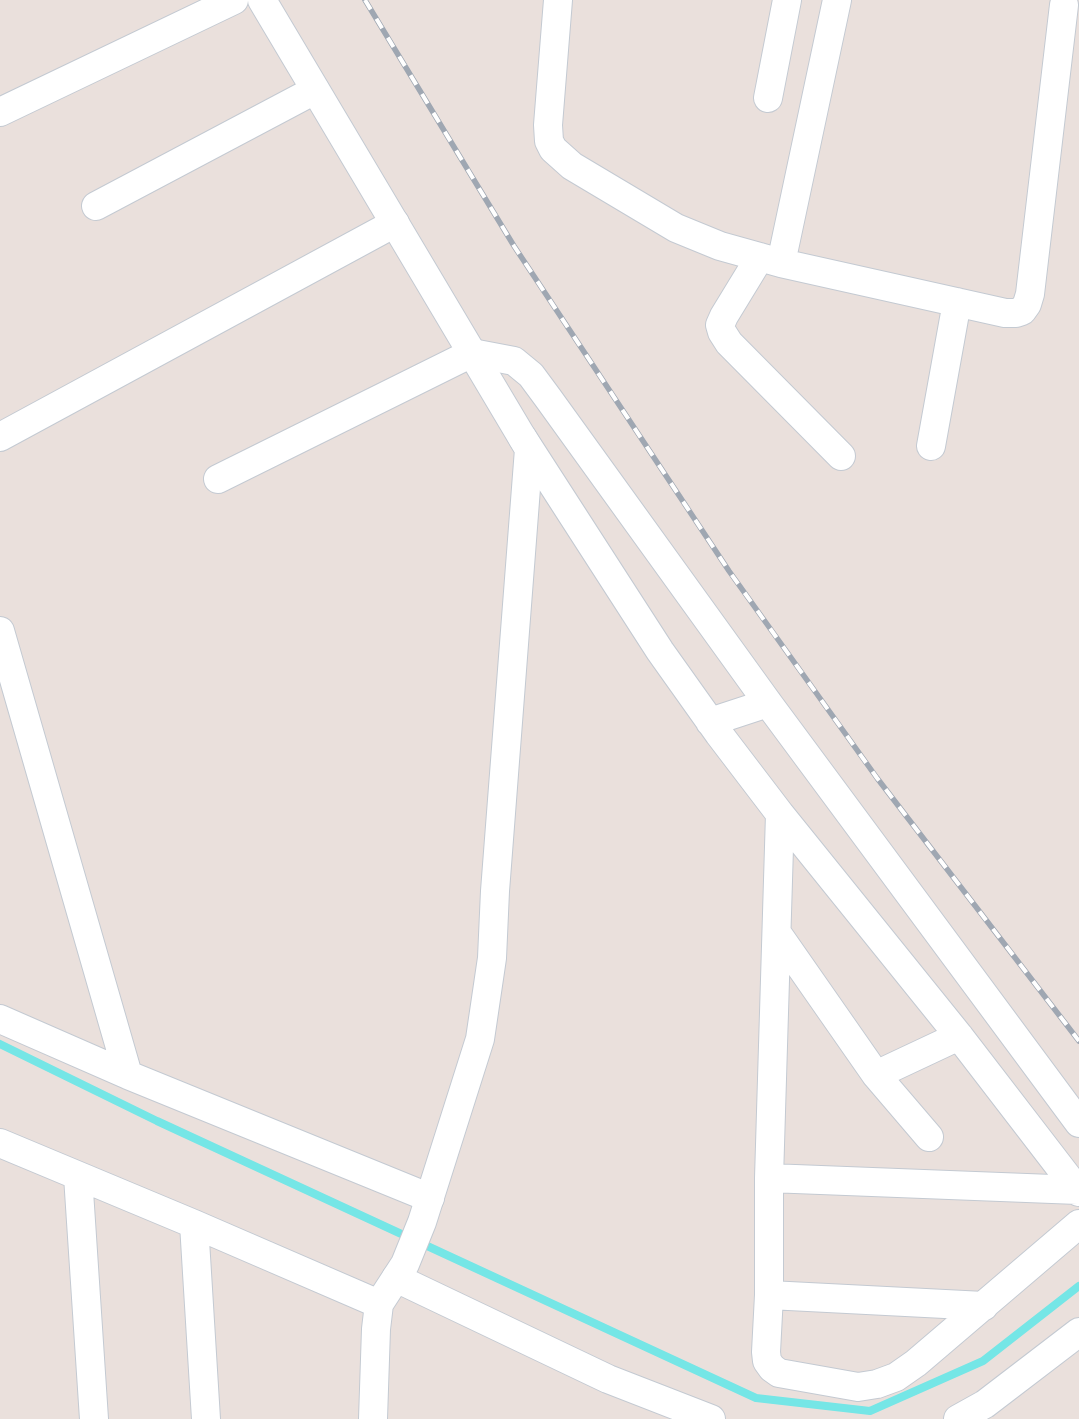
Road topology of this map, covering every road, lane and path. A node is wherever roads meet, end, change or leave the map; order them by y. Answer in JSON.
{"nodes":[{"id":1,"x":234,"y":0,"type":"edge"},
{"id":2,"x":262,"y":0,"type":"edge"},
{"id":3,"x":558,"y":0,"type":"edge"},
{"id":4,"x":787,"y":0,"type":"edge"},
{"id":5,"x":837,"y":0,"type":"edge"},
{"id":6,"x":1060,"y":2,"type":"edge"},
{"id":7,"x":315,"y":90,"type":"junction"},
{"id":8,"x":768,"y":98,"type":"dead end"},
{"id":9,"x":0,"y":112,"type":"edge"},
{"id":10,"x":96,"y":206,"type":"dead end"},
{"id":11,"x":395,"y":224,"type":"junction"},
{"id":12,"x":771,"y":260,"type":"junction"},
{"id":13,"x":957,"y":302,"type":"junction"},
{"id":14,"x":472,"y":353,"type":"junction"},
{"id":15,"x":0,"y":437,"type":"edge"},
{"id":16,"x":522,"y":437,"type":"junction"},
{"id":17,"x":932,"y":446,"type":"dead end"},
{"id":18,"x":841,"y":456,"type":"dead end"},
{"id":19,"x":218,"y":479,"type":"dead end"},
{"id":20,"x":0,"y":631,"type":"edge"},
{"id":21,"x":768,"y":703,"type":"junction"},
{"id":22,"x":710,"y":722,"type":"junction"},
{"id":23,"x":780,"y":814,"type":"junction"},
{"id":24,"x":777,"y":933,"type":"junction"},
{"id":25,"x":0,"y":1019,"type":"edge"},
{"id":26,"x":959,"y":1036,"type":"junction"},
{"id":27,"x":876,"y":1074,"type":"junction"},
{"id":28,"x":128,"y":1075,"type":"junction"},
{"id":29,"x":1079,"y":1123,"type":"edge"},
{"id":30,"x":929,"y":1137,"type":"dead end"},
{"id":31,"x":0,"y":1143,"type":"edge"},
{"id":32,"x":78,"y":1176,"type":"junction"},
{"id":33,"x":769,"y":1178,"type":"junction"},
{"id":34,"x":1078,"y":1191,"type":"edge"},
{"id":35,"x":426,"y":1210,"type":"junction"},
{"id":36,"x":194,"y":1224,"type":"junction"},
{"id":37,"x":1079,"y":1224,"type":"edge"},
{"id":38,"x":401,"y":1271,"type":"junction"},
{"id":39,"x":769,"y":1295,"type":"junction"},
{"id":40,"x":379,"y":1304,"type":"junction"},
{"id":41,"x":984,"y":1306,"type":"junction"},
{"id":42,"x":1079,"y":1332,"type":"edge"},
{"id":43,"x":985,"y":1412,"type":"edge"},
{"id":44,"x":94,"y":1419,"type":"edge"},
{"id":45,"x":206,"y":1419,"type":"edge"},
{"id":46,"x":373,"y":1419,"type":"edge"},
{"id":47,"x":711,"y":1419,"type":"edge"},
{"id":48,"x":958,"y":1419,"type":"edge"}],
"edges":[{"from":1,"to":9,"type":"street"},
{"from":2,"to":7,"type":"street"},
{"from":3,"to":12,"type":"street"},
{"from":4,"to":8,"type":"street"},
{"from":5,"to":12,"type":"street"},
{"from":6,"to":13,"type":"street"},
{"from":7,"to":10,"type":"street"},
{"from":7,"to":11,"type":"street"},
{"from":11,"to":14,"type":"street"},
{"from":11,"to":15,"type":"street"},
{"from":12,"to":13,"type":"street"},
{"from":12,"to":18,"type":"street"},
{"from":13,"to":17,"type":"street"},
{"from":14,"to":16,"type":"street"},
{"from":14,"to":19,"type":"street"},
{"from":14,"to":21,"type":"street"},
{"from":16,"to":22,"type":"street"},
{"from":16,"to":35,"type":"street"},
{"from":20,"to":28,"type":"street"},
{"from":21,"to":22,"type":"street"},
{"from":21,"to":29,"type":"street"},
{"from":22,"to":23,"type":"street"},
{"from":23,"to":24,"type":"street"},
{"from":23,"to":26,"type":"street"},
{"from":24,"to":27,"type":"street"},
{"from":24,"to":33,"type":"street"},
{"from":25,"to":28,"type":"street"},
{"from":26,"to":27,"type":"street"},
{"from":26,"to":34,"type":"street"},
{"from":27,"to":30,"type":"street"},
{"from":28,"to":35,"type":"street"},
{"from":31,"to":32,"type":"street"},
{"from":32,"to":36,"type":"street"},
{"from":32,"to":44,"type":"street"},
{"from":33,"to":34,"type":"street"},
{"from":33,"to":39,"type":"street"},
{"from":35,"to":38,"type":"street"},
{"from":36,"to":40,"type":"street"},
{"from":36,"to":45,"type":"street"},
{"from":37,"to":41,"type":"street"},
{"from":38,"to":40,"type":"street"},
{"from":38,"to":47,"type":"street"},
{"from":39,"to":41,"type":"street"},
{"from":39,"to":41,"type":"street"},
{"from":40,"to":46,"type":"street"},
{"from":42,"to":43,"type":"street"},
{"from":43,"to":48,"type":"street"}]}
